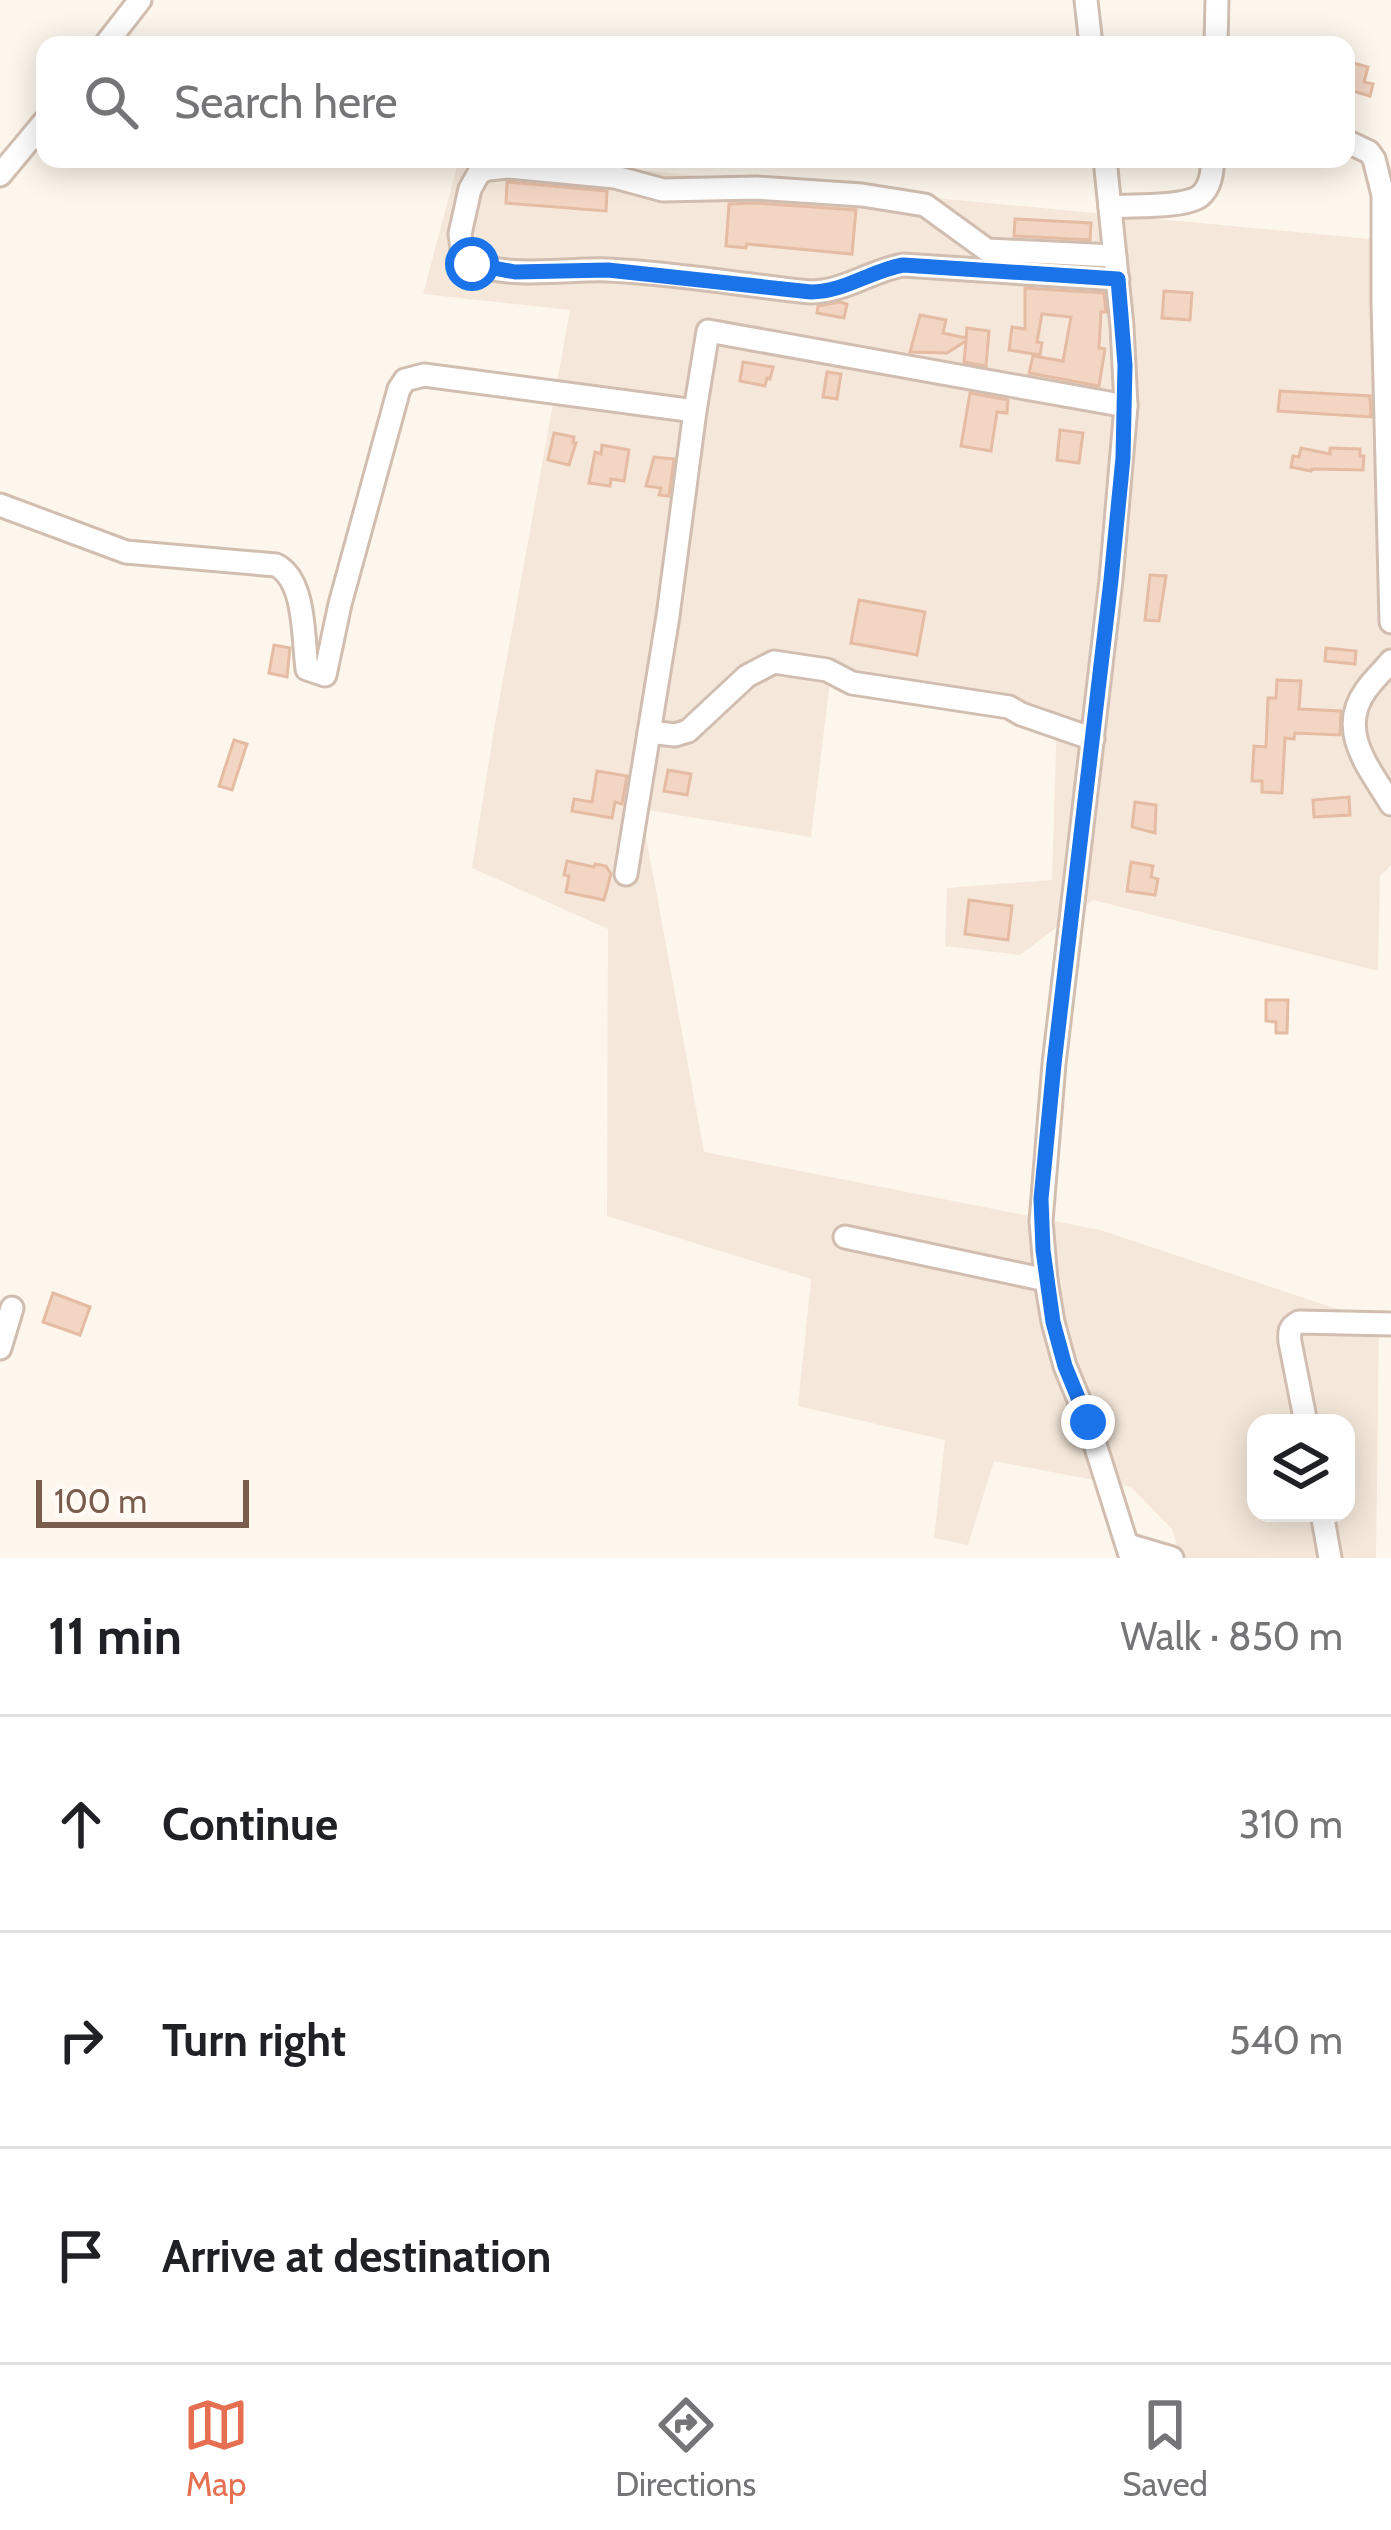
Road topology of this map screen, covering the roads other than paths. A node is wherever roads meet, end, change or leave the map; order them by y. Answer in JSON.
{"nodes":[{"id":1,"x":140,"y":0,"type":"edge"},
{"id":2,"x":1086,"y":0,"type":"edge"},
{"id":3,"x":1217,"y":0,"type":"edge"},
{"id":4,"x":112,"y":36,"type":"edge"},
{"id":5,"x":1090,"y":36,"type":"edge"},
{"id":6,"x":1216,"y":36,"type":"edge"},
{"id":7,"x":36,"y":132,"type":"edge"},
{"id":8,"x":1355,"y":145,"type":"edge"},
{"id":9,"x":498,"y":168,"type":"edge"},
{"id":10,"x":519,"y":168,"type":"edge"},
{"id":11,"x":1106,"y":168,"type":"edge"},
{"id":12,"x":1212,"y":168,"type":"edge"},
{"id":13,"x":0,"y":175,"type":"edge"},
{"id":14,"x":1110,"y":207,"type":"junction"},
{"id":15,"x":1115,"y":256,"type":"junction"},
{"id":16,"x":1118,"y":279,"type":"junction"},
{"id":17,"x":1126,"y":406,"type":"junction"},
{"id":18,"x":695,"y":411,"type":"junction"},
{"id":19,"x":0,"y":505,"type":"edge"},
{"id":20,"x":1391,"y":622,"type":"edge"},
{"id":21,"x":1391,"y":661,"type":"edge"},
{"id":22,"x":650,"y":731,"type":"junction"},
{"id":23,"x":1093,"y":739,"type":"junction"},
{"id":24,"x":1391,"y":804,"type":"edge"},
{"id":25,"x":626,"y":874,"type":"dead end"},
{"id":26,"x":845,"y":1237,"type":"dead end"},
{"id":27,"x":1046,"y":1280,"type":"junction"},
{"id":28,"x":12,"y":1308,"type":"dead end"},
{"id":29,"x":1391,"y":1324,"type":"edge"},
{"id":30,"x":0,"y":1348,"type":"edge"},
{"id":31,"x":1304,"y":1414,"type":"edge"},
{"id":32,"x":1324,"y":1522,"type":"edge"},
{"id":33,"x":1130,"y":1552,"type":"edge"},
{"id":34,"x":1172,"y":1558,"type":"edge"},
{"id":35,"x":1330,"y":1558,"type":"edge"}],
"edges":[{"from":1,"to":4,"type":"street"},
{"from":2,"to":5,"type":"street"},
{"from":3,"to":6,"type":"street"},
{"from":7,"to":13,"type":"street"},
{"from":8,"to":20,"type":"street"},
{"from":9,"to":16,"type":"street"},
{"from":10,"to":15,"type":"street"},
{"from":11,"to":14,"type":"street"},
{"from":12,"to":14,"type":"street"},
{"from":14,"to":15,"type":"street"},
{"from":15,"to":16,"type":"street"},
{"from":16,"to":17,"type":"street"},
{"from":17,"to":18,"type":"street"},
{"from":17,"to":23,"type":"street"},
{"from":18,"to":19,"type":"street"},
{"from":18,"to":22,"type":"street"},
{"from":21,"to":24,"type":"street"},
{"from":22,"to":23,"type":"street"},
{"from":22,"to":25,"type":"street"},
{"from":23,"to":27,"type":"street"},
{"from":26,"to":27,"type":"street"},
{"from":27,"to":33,"type":"street"},
{"from":28,"to":30,"type":"street"},
{"from":29,"to":31,"type":"street"},
{"from":32,"to":35,"type":"street"},
{"from":33,"to":34,"type":"street"}]}
